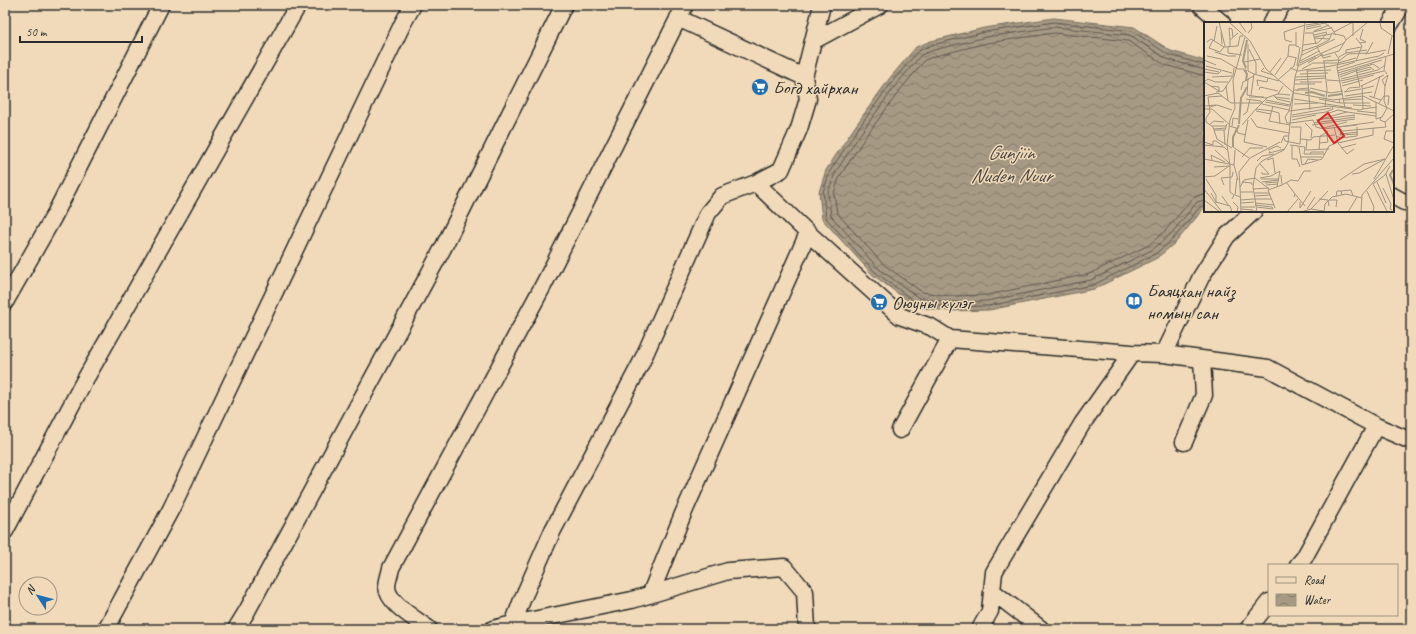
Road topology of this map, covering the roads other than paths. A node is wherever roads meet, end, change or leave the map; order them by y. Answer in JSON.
{"nodes":[{"id":1,"x":161,"y":5,"type":"edge"},
{"id":2,"x":298,"y":5,"type":"edge"},
{"id":3,"x":413,"y":5,"type":"edge"},
{"id":4,"x":564,"y":5,"type":"edge"},
{"id":5,"x":822,"y":5,"type":"edge"},
{"id":6,"x":1201,"y":5,"type":"edge"},
{"id":7,"x":1282,"y":5,"type":"edge"},
{"id":8,"x":1402,"y":5,"type":"edge"},
{"id":9,"x":877,"y":6,"type":"edge"},
{"id":10,"x":681,"y":12,"type":"edge"},
{"id":11,"x":1221,"y":22,"type":"edge"},
{"id":12,"x":1272,"y":22,"type":"edge"},
{"id":13,"x":1392,"y":22,"type":"edge"},
{"id":14,"x":813,"y":41,"type":"junction"},
{"id":15,"x":804,"y":77,"type":"junction"},
{"id":16,"x":756,"y":183,"type":"junction"},
{"id":17,"x":1394,"y":197,"type":"edge"},
{"id":18,"x":1411,"y":201,"type":"edge"},
{"id":19,"x":1253,"y":212,"type":"edge"},
{"id":20,"x":808,"y":233,"type":"junction"},
{"id":21,"x":5,"y":302,"type":"edge"},
{"id":22,"x":950,"y":338,"type":"junction"},
{"id":23,"x":1132,"y":353,"type":"junction"},
{"id":24,"x":1164,"y":354,"type":"junction"},
{"id":25,"x":1202,"y":359,"type":"junction"},
{"id":26,"x":1376,"y":426,"type":"junction"},
{"id":27,"x":900,"y":430,"type":"dead end"},
{"id":28,"x":1411,"y":441,"type":"edge"},
{"id":29,"x":1184,"y":442,"type":"dead end"},
{"id":30,"x":5,"y":531,"type":"edge"},
{"id":31,"x":1299,"y":564,"type":"edge"},
{"id":32,"x":992,"y":591,"type":"junction"},
{"id":33,"x":650,"y":595,"type":"junction"},
{"id":34,"x":1268,"y":603,"type":"edge"},
{"id":35,"x":513,"y":624,"type":"junction"},
{"id":36,"x":106,"y":629,"type":"edge"},
{"id":37,"x":236,"y":629,"type":"edge"},
{"id":38,"x":429,"y":629,"type":"edge"},
{"id":39,"x":493,"y":629,"type":"edge"},
{"id":40,"x":807,"y":629,"type":"edge"},
{"id":41,"x":980,"y":629,"type":"edge"},
{"id":42,"x":1041,"y":629,"type":"edge"},
{"id":43,"x":1248,"y":629,"type":"edge"}],
"edges":[{"from":1,"to":21,"type":"street"},
{"from":2,"to":30,"type":"street"},
{"from":3,"to":36,"type":"street"},
{"from":4,"to":37,"type":"street"},
{"from":5,"to":14,"type":"street"},
{"from":6,"to":11,"type":"street"},
{"from":7,"to":12,"type":"street"},
{"from":8,"to":13,"type":"street"},
{"from":9,"to":14,"type":"street"},
{"from":10,"to":15,"type":"street"},
{"from":10,"to":38,"type":"street"},
{"from":14,"to":15,"type":"street"},
{"from":15,"to":16,"type":"street"},
{"from":16,"to":20,"type":"street"},
{"from":16,"to":35,"type":"street"},
{"from":17,"to":18,"type":"street"},
{"from":19,"to":24,"type":"street"},
{"from":20,"to":22,"type":"street"},
{"from":20,"to":33,"type":"street"},
{"from":22,"to":23,"type":"street"},
{"from":22,"to":27,"type":"street"},
{"from":23,"to":24,"type":"street"},
{"from":23,"to":32,"type":"street"},
{"from":24,"to":25,"type":"street"},
{"from":25,"to":26,"type":"street"},
{"from":25,"to":29,"type":"street"},
{"from":26,"to":28,"type":"street"},
{"from":26,"to":31,"type":"street"},
{"from":32,"to":41,"type":"street"},
{"from":32,"to":42,"type":"street"},
{"from":33,"to":35,"type":"street"},
{"from":33,"to":40,"type":"street"},
{"from":34,"to":43,"type":"street"},
{"from":35,"to":39,"type":"street"}]}
